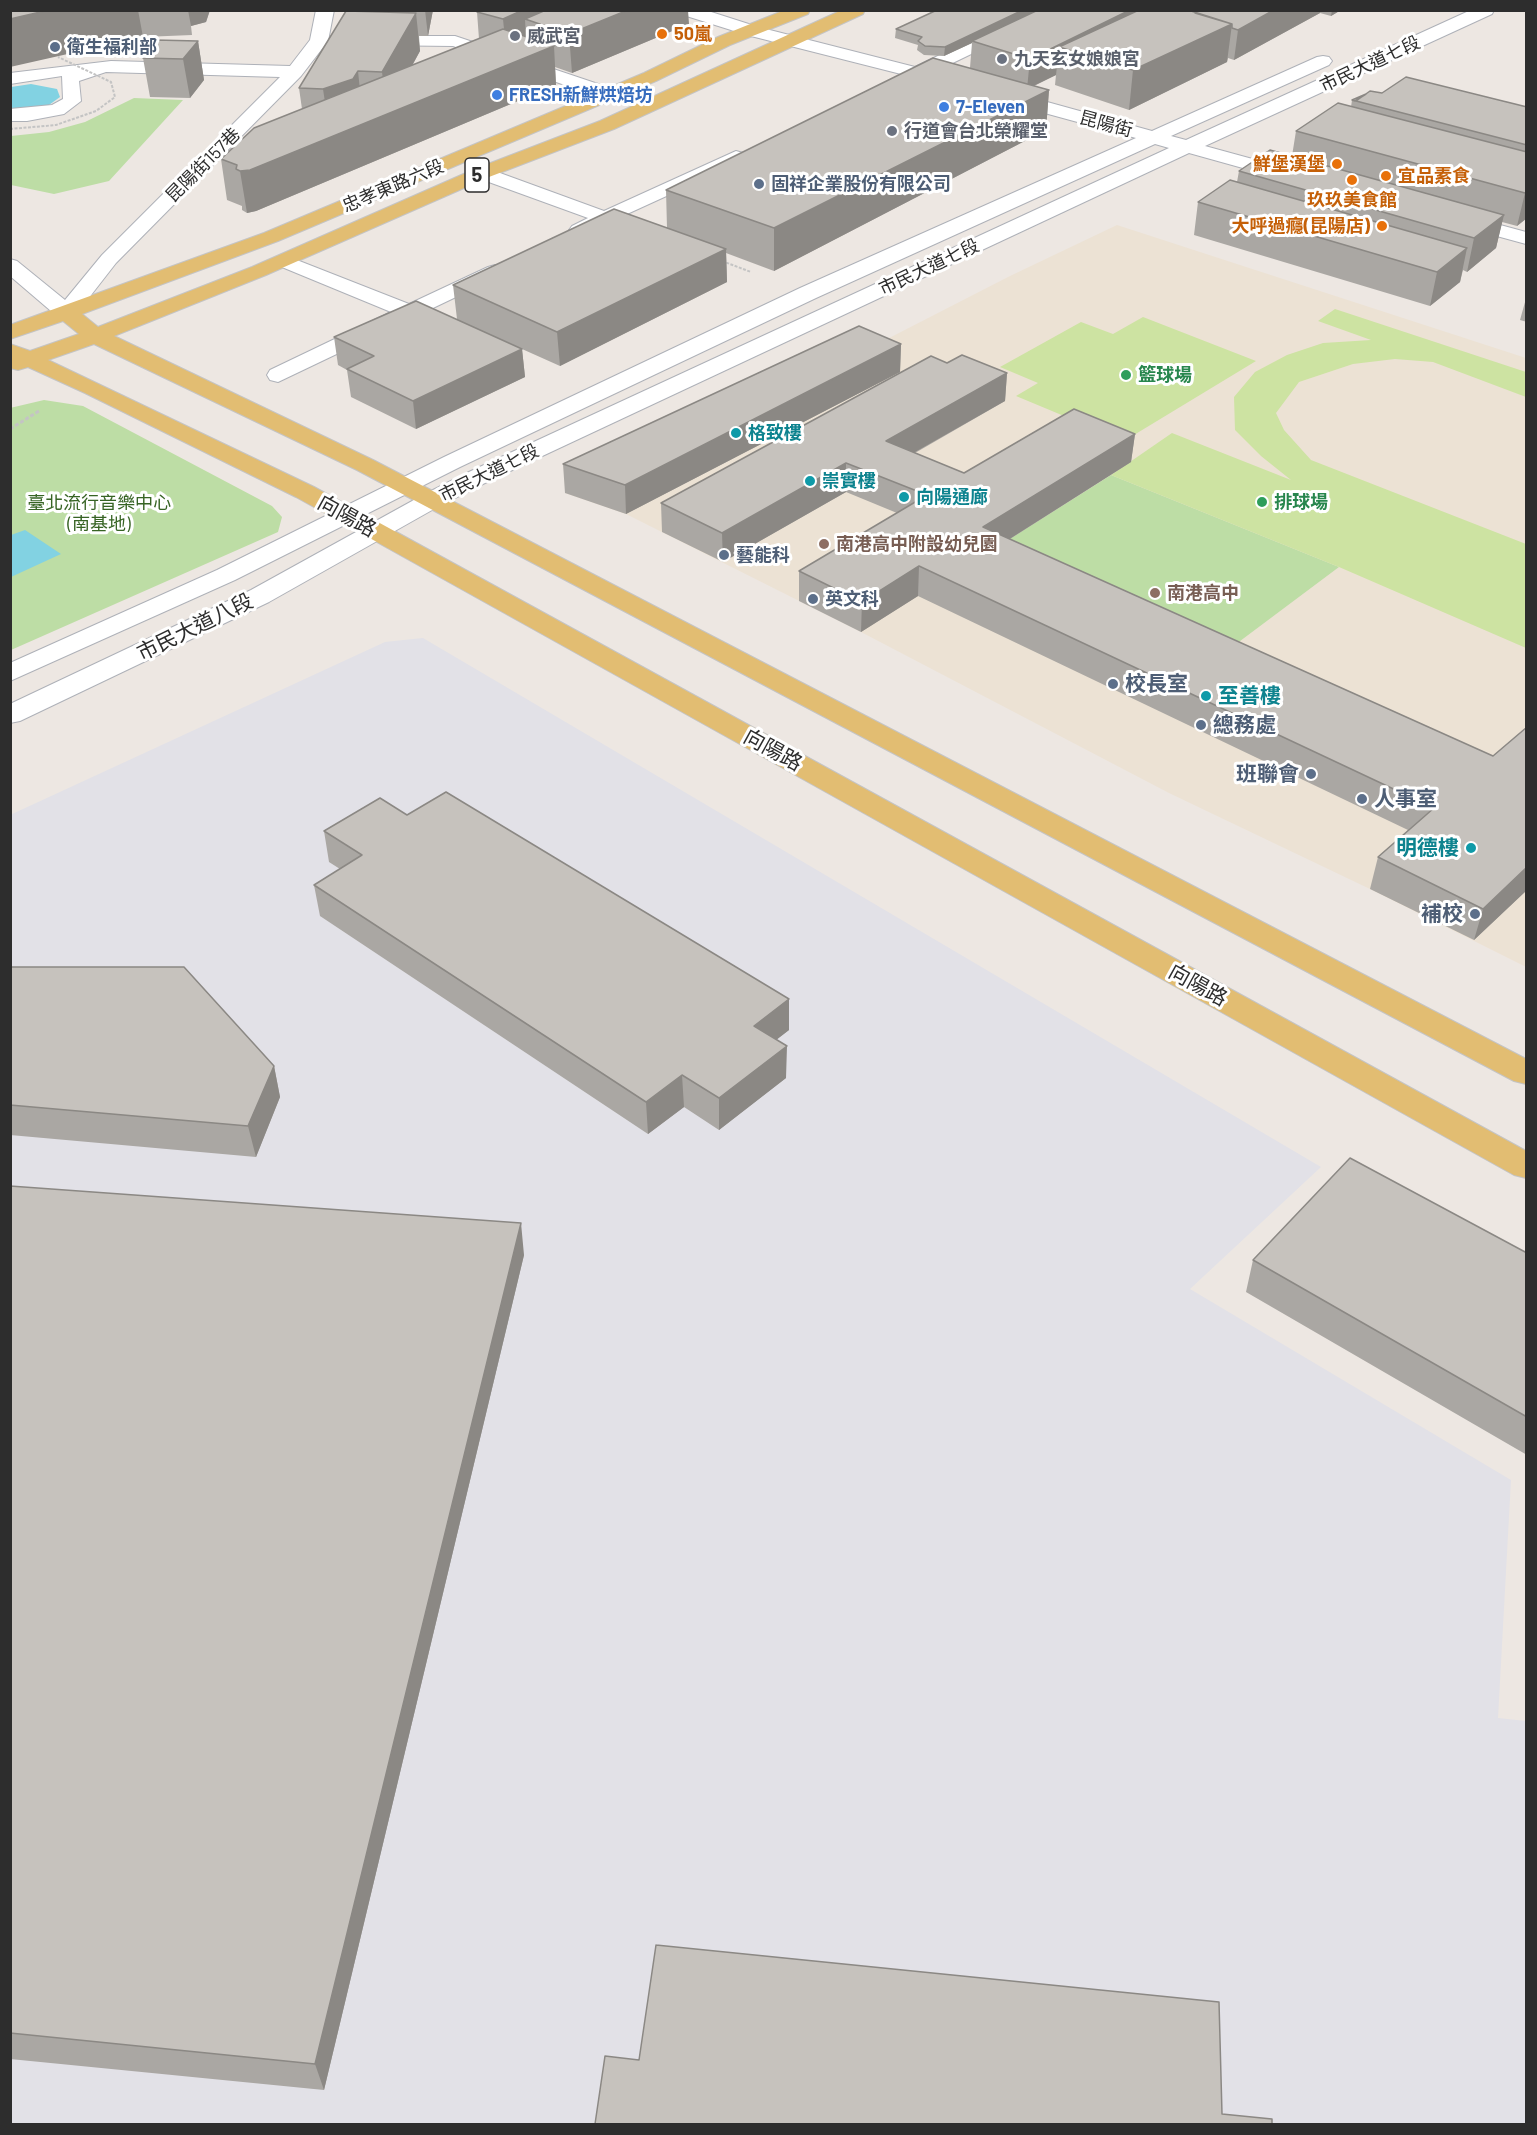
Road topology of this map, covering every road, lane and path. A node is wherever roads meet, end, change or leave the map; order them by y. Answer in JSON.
{"nodes":[{"id":1,"x":325,"y":10,"type":"edge"},
{"id":2,"x":686,"y":10,"type":"edge"},
{"id":3,"x":802,"y":10,"type":"edge"},
{"id":4,"x":857,"y":10,"type":"edge"},
{"id":5,"x":1048,"y":10,"type":"edge"},
{"id":6,"x":1486,"y":10,"type":"edge"},
{"id":7,"x":753,"y":31,"type":"junction"},
{"id":8,"x":794,"y":40,"type":"junction"},
{"id":9,"x":319,"y":41,"type":"junction"},
{"id":10,"x":1340,"y":54,"type":"dead end"},
{"id":11,"x":58,"y":57,"type":"dead end"},
{"id":12,"x":111,"y":66,"type":"junction"},
{"id":13,"x":295,"y":72,"type":"junction"},
{"id":14,"x":917,"y":73,"type":"junction"},
{"id":15,"x":10,"y":79,"type":"edge"},
{"id":16,"x":887,"y":86,"type":"edge"},
{"id":17,"x":963,"y":86,"type":"edge"},
{"id":18,"x":1042,"y":91,"type":"edge"},
{"id":19,"x":987,"y":92,"type":"edge"},
{"id":20,"x":609,"y":94,"type":"junction"},
{"id":21,"x":1021,"y":101,"type":"junction"},
{"id":22,"x":10,"y":115,"type":"edge"},
{"id":23,"x":10,"y":129,"type":"edge"},
{"id":24,"x":1155,"y":137,"type":"junction"},
{"id":25,"x":758,"y":147,"type":"edge"},
{"id":26,"x":1188,"y":147,"type":"junction"},
{"id":27,"x":482,"y":173,"type":"junction"},
{"id":28,"x":1309,"y":180,"type":"edge"},
{"id":29,"x":1435,"y":213,"type":"edge"},
{"id":30,"x":606,"y":218,"type":"junction"},
{"id":31,"x":564,"y":238,"type":"edge"},
{"id":32,"x":1527,"y":238,"type":"edge"},
{"id":33,"x":718,"y":260,"type":"edge"},
{"id":34,"x":284,"y":261,"type":"junction"},
{"id":35,"x":512,"y":262,"type":"edge"},
{"id":36,"x":10,"y":265,"type":"edge"},
{"id":37,"x":808,"y":293,"type":"junction"},
{"id":38,"x":66,"y":312,"type":"junction"},
{"id":39,"x":409,"y":312,"type":"junction"},
{"id":40,"x":10,"y":333,"type":"edge"},
{"id":41,"x":95,"y":336,"type":"junction"},
{"id":42,"x":16,"y":359,"type":"edge"},
{"id":43,"x":278,"y":375,"type":"dead end"},
{"id":44,"x":39,"y":411,"type":"dead end"},
{"id":45,"x":10,"y":429,"type":"edge"},
{"id":46,"x":405,"y":486,"type":"junction"},
{"id":47,"x":432,"y":500,"type":"junction"},
{"id":48,"x":346,"y":515,"type":"junction"},
{"id":49,"x":375,"y":532,"type":"junction"},
{"id":50,"x":10,"y":673,"type":"edge"},
{"id":51,"x":10,"y":715,"type":"edge"},
{"id":52,"x":1527,"y":1073,"type":"edge"},
{"id":53,"x":1527,"y":1166,"type":"edge"}],
"edges":[{"from":1,"to":9,"type":"street","name":"昆陽街157巷"},
{"from":2,"to":7,"type":"street"},
{"from":3,"to":7,"type":"main road","name":"忠孝東路六段","number":"5"},
{"from":4,"to":8,"type":"main road","name":"忠孝東路六段","number":"5"},
{"from":5,"to":14,"type":"street"},
{"from":6,"to":26,"type":"street","name":"市民大道七段"},
{"from":7,"to":8,"type":"street"},
{"from":7,"to":20,"type":"main road","name":"忠孝東路六段","number":"5"},
{"from":8,"to":14,"type":"street"},
{"from":8,"to":27,"type":"main road","name":"忠孝東路六段","number":"5"},
{"from":9,"to":13,"type":"street","name":"昆陽街157巷"},
{"from":9,"to":20,"type":"street"},
{"from":10,"to":24,"type":"street","name":"市民大道七段"},
{"from":11,"to":23,"type":"path","bridge":true},
{"from":12,"to":13,"type":"street"},
{"from":12,"to":15,"type":"street"},
{"from":12,"to":22,"type":"street"},
{"from":13,"to":38,"type":"street","name":"昆陽街157巷"},
{"from":14,"to":16,"type":"street"},
{"from":14,"to":17,"type":"street"},
{"from":18,"to":21,"type":"street"},
{"from":19,"to":21,"type":"street","name":"昆陽街"},
{"from":20,"to":38,"type":"main road","name":"忠孝東路六段","number":"5"},
{"from":21,"to":24,"type":"street","name":"昆陽街"},
{"from":24,"to":26,"type":"street","name":"昆陽街"},
{"from":24,"to":37,"type":"street","name":"市民大道七段"},
{"from":25,"to":30,"type":"street"},
{"from":26,"to":28,"type":"street","name":"昆陽街"},
{"from":26,"to":47,"type":"street","name":"市民大道七段"},
{"from":27,"to":30,"type":"street"},
{"from":27,"to":34,"type":"main road","name":"忠孝東路六段","number":"5"},
{"from":29,"to":32,"type":"street"},
{"from":30,"to":31,"type":"street"},
{"from":33,"to":37,"type":"path"},
{"from":34,"to":39,"type":"street"},
{"from":34,"to":41,"type":"main road","name":"忠孝東路六段","number":"5"},
{"from":35,"to":39,"type":"street"},
{"from":36,"to":38,"type":"street"},
{"from":37,"to":46,"type":"street","name":"市民大道七段"},
{"from":38,"to":40,"type":"main road","name":"忠孝東路六段","number":"5"},
{"from":38,"to":41,"type":"main road"},
{"from":39,"to":43,"type":"street"},
{"from":41,"to":42,"type":"main road","number":"5"},
{"from":41,"to":46,"type":"main road"},
{"from":42,"to":48,"type":"main road","name":"向陽路"},
{"from":44,"to":45,"type":"path"},
{"from":46,"to":47,"type":"main road"},
{"from":46,"to":48,"type":"street","name":"市民大道七段"},
{"from":47,"to":49,"type":"street","name":"市民大道七段"},
{"from":47,"to":52,"type":"main road"},
{"from":48,"to":49,"type":"main road","name":"向陽路"},
{"from":48,"to":50,"type":"street","name":"市民大道八段"},
{"from":49,"to":51,"type":"street","name":"市民大道八段"},
{"from":49,"to":53,"type":"main road","name":"向陽路"}]}
